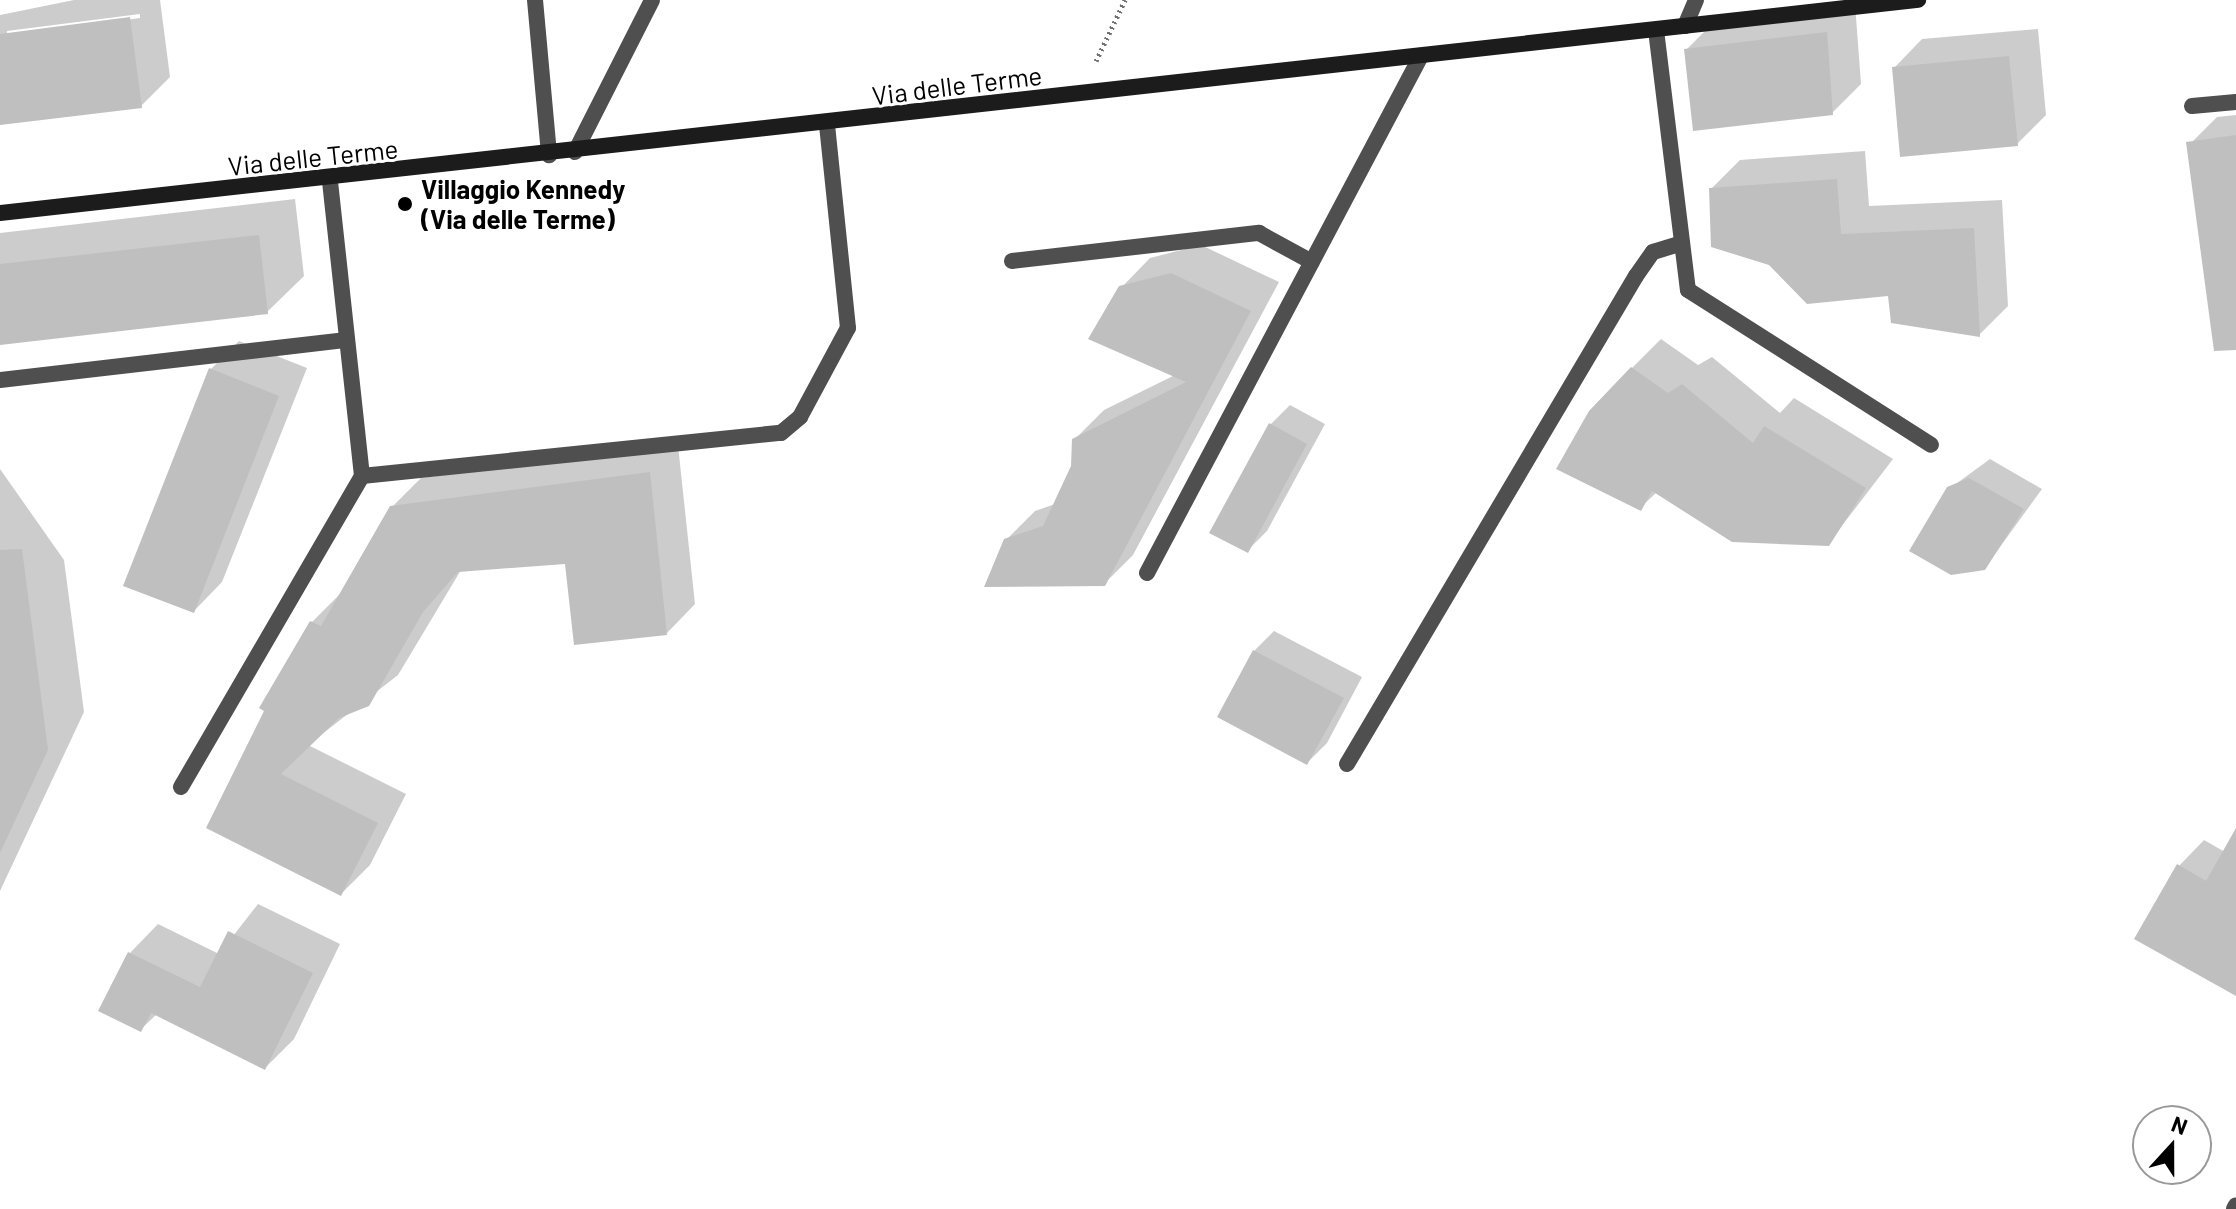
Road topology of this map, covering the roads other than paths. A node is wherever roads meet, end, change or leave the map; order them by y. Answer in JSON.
{"nodes":[{"id":1,"x":535,"y":0,"type":"edge"},
{"id":2,"x":652,"y":0,"type":"edge"},
{"id":3,"x":1696,"y":0,"type":"edge"},
{"id":4,"x":1918,"y":0,"type":"edge"},
{"id":5,"x":1685,"y":26,"type":"junction"},
{"id":6,"x":1656,"y":30,"type":"junction"},
{"id":7,"x":1421,"y":56,"type":"junction"},
{"id":8,"x":2236,"y":102,"type":"edge"},
{"id":9,"x":2192,"y":106,"type":"dead end"},
{"id":10,"x":827,"y":124,"type":"junction"},
{"id":11,"x":575,"y":152,"type":"junction"},
{"id":12,"x":549,"y":155,"type":"junction"},
{"id":13,"x":330,"y":180,"type":"junction"},
{"id":14,"x":0,"y":213,"type":"edge"},
{"id":15,"x":1682,"y":243,"type":"junction"},
{"id":16,"x":1012,"y":261,"type":"dead end"},
{"id":17,"x":1312,"y":262,"type":"junction"},
{"id":18,"x":347,"y":340,"type":"junction"},
{"id":19,"x":0,"y":380,"type":"edge"},
{"id":20,"x":1931,"y":445,"type":"dead end"},
{"id":21,"x":362,"y":476,"type":"junction"},
{"id":22,"x":1147,"y":573,"type":"dead end"},
{"id":23,"x":1347,"y":764,"type":"dead end"},
{"id":24,"x":181,"y":787,"type":"dead end"}],
"edges":[{"from":1,"to":12,"type":"street"},
{"from":2,"to":11,"type":"street"},
{"from":3,"to":5,"type":"street"},
{"from":4,"to":5,"type":"main road","name":"Via delle Terme"},
{"from":5,"to":6,"type":"main road","name":"Via delle Terme"},
{"from":6,"to":7,"type":"main road","name":"Via delle Terme"},
{"from":6,"to":15,"type":"street"},
{"from":7,"to":10,"type":"main road","name":"Via delle Terme"},
{"from":7,"to":17,"type":"street"},
{"from":8,"to":9,"type":"street"},
{"from":10,"to":11,"type":"main road","name":"Via delle Terme"},
{"from":10,"to":21,"type":"street"},
{"from":11,"to":12,"type":"main road","name":"Via delle Terme"},
{"from":12,"to":13,"type":"main road","name":"Via delle Terme"},
{"from":13,"to":14,"type":"main road","name":"Via delle Terme"},
{"from":13,"to":18,"type":"street"},
{"from":15,"to":20,"type":"street"},
{"from":15,"to":23,"type":"street"},
{"from":16,"to":17,"type":"street"},
{"from":17,"to":22,"type":"street"},
{"from":18,"to":19,"type":"street"},
{"from":18,"to":21,"type":"street"},
{"from":21,"to":24,"type":"street"}]}
